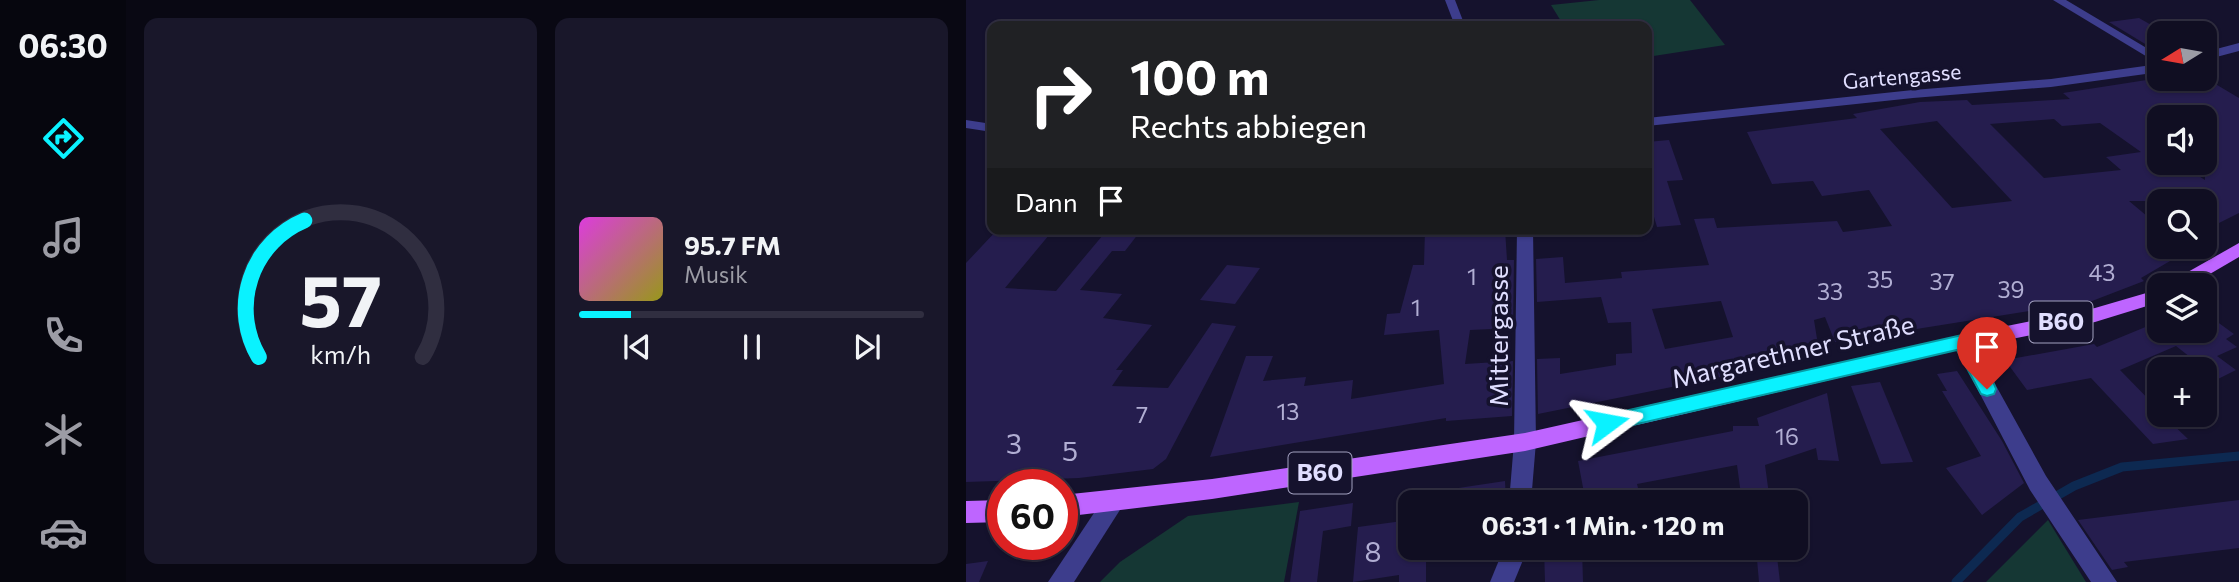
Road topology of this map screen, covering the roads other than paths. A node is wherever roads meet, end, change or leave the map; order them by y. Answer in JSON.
{"nodes":[{"id":1,"x":1450,"y":0,"type":"edge"},
{"id":2,"x":2058,"y":0,"type":"edge"},
{"id":3,"x":1459,"y":21,"type":"edge"},
{"id":4,"x":2239,"y":47,"type":"edge"},
{"id":5,"x":2147,"y":53,"type":"edge"},
{"id":6,"x":2217,"y":53,"type":"edge"},
{"id":7,"x":2147,"y":70,"type":"edge"},
{"id":8,"x":1652,"y":121,"type":"edge"},
{"id":9,"x":966,"y":124,"type":"edge"},
{"id":10,"x":987,"y":127,"type":"edge"},
{"id":11,"x":1525,"y":235,"type":"edge"},
{"id":12,"x":2239,"y":249,"type":"edge"},
{"id":13,"x":2198,"y":273,"type":"edge"},
{"id":14,"x":2147,"y":299,"type":"edge"},
{"id":15,"x":1962,"y":342,"type":"junction"},
{"id":16,"x":1525,"y":442,"type":"junction"},
{"id":17,"x":1521,"y":490,"type":"edge"},
{"id":18,"x":1114,"y":502,"type":"junction"},
{"id":19,"x":1078,"y":505,"type":"edge"},
{"id":20,"x":987,"y":511,"type":"edge"},
{"id":21,"x":966,"y":512,"type":"edge"},
{"id":22,"x":1511,"y":560,"type":"edge"},
{"id":23,"x":1060,"y":582,"type":"edge"},
{"id":24,"x":1502,"y":582,"type":"edge"},
{"id":25,"x":2105,"y":582,"type":"edge"}],
"edges":[{"from":1,"to":3,"type":"street"},
{"from":2,"to":5,"type":"street"},
{"from":4,"to":6,"type":"street"},
{"from":7,"to":8,"type":"street","name":"Gartengasse"},
{"from":9,"to":10,"type":"street"},
{"from":11,"to":16,"type":"street","name":"Mittergasse"},
{"from":12,"to":13,"type":"main road"},
{"from":14,"to":15,"type":"main road","name":"Margarethner Straße","number":"B60"},
{"from":15,"to":16,"type":"main road","name":"Margarethner Straße","number":"B60"},
{"from":15,"to":25,"type":"street"},
{"from":16,"to":17,"type":"street","name":"Mittergasse"},
{"from":16,"to":18,"type":"main road","name":"Margarethner Straße","number":"B60"},
{"from":18,"to":19,"type":"main road","name":"Margarethner Straße","number":"B60"},
{"from":18,"to":23,"type":"street"},
{"from":20,"to":21,"type":"main road"},
{"from":22,"to":24,"type":"street"}]}
